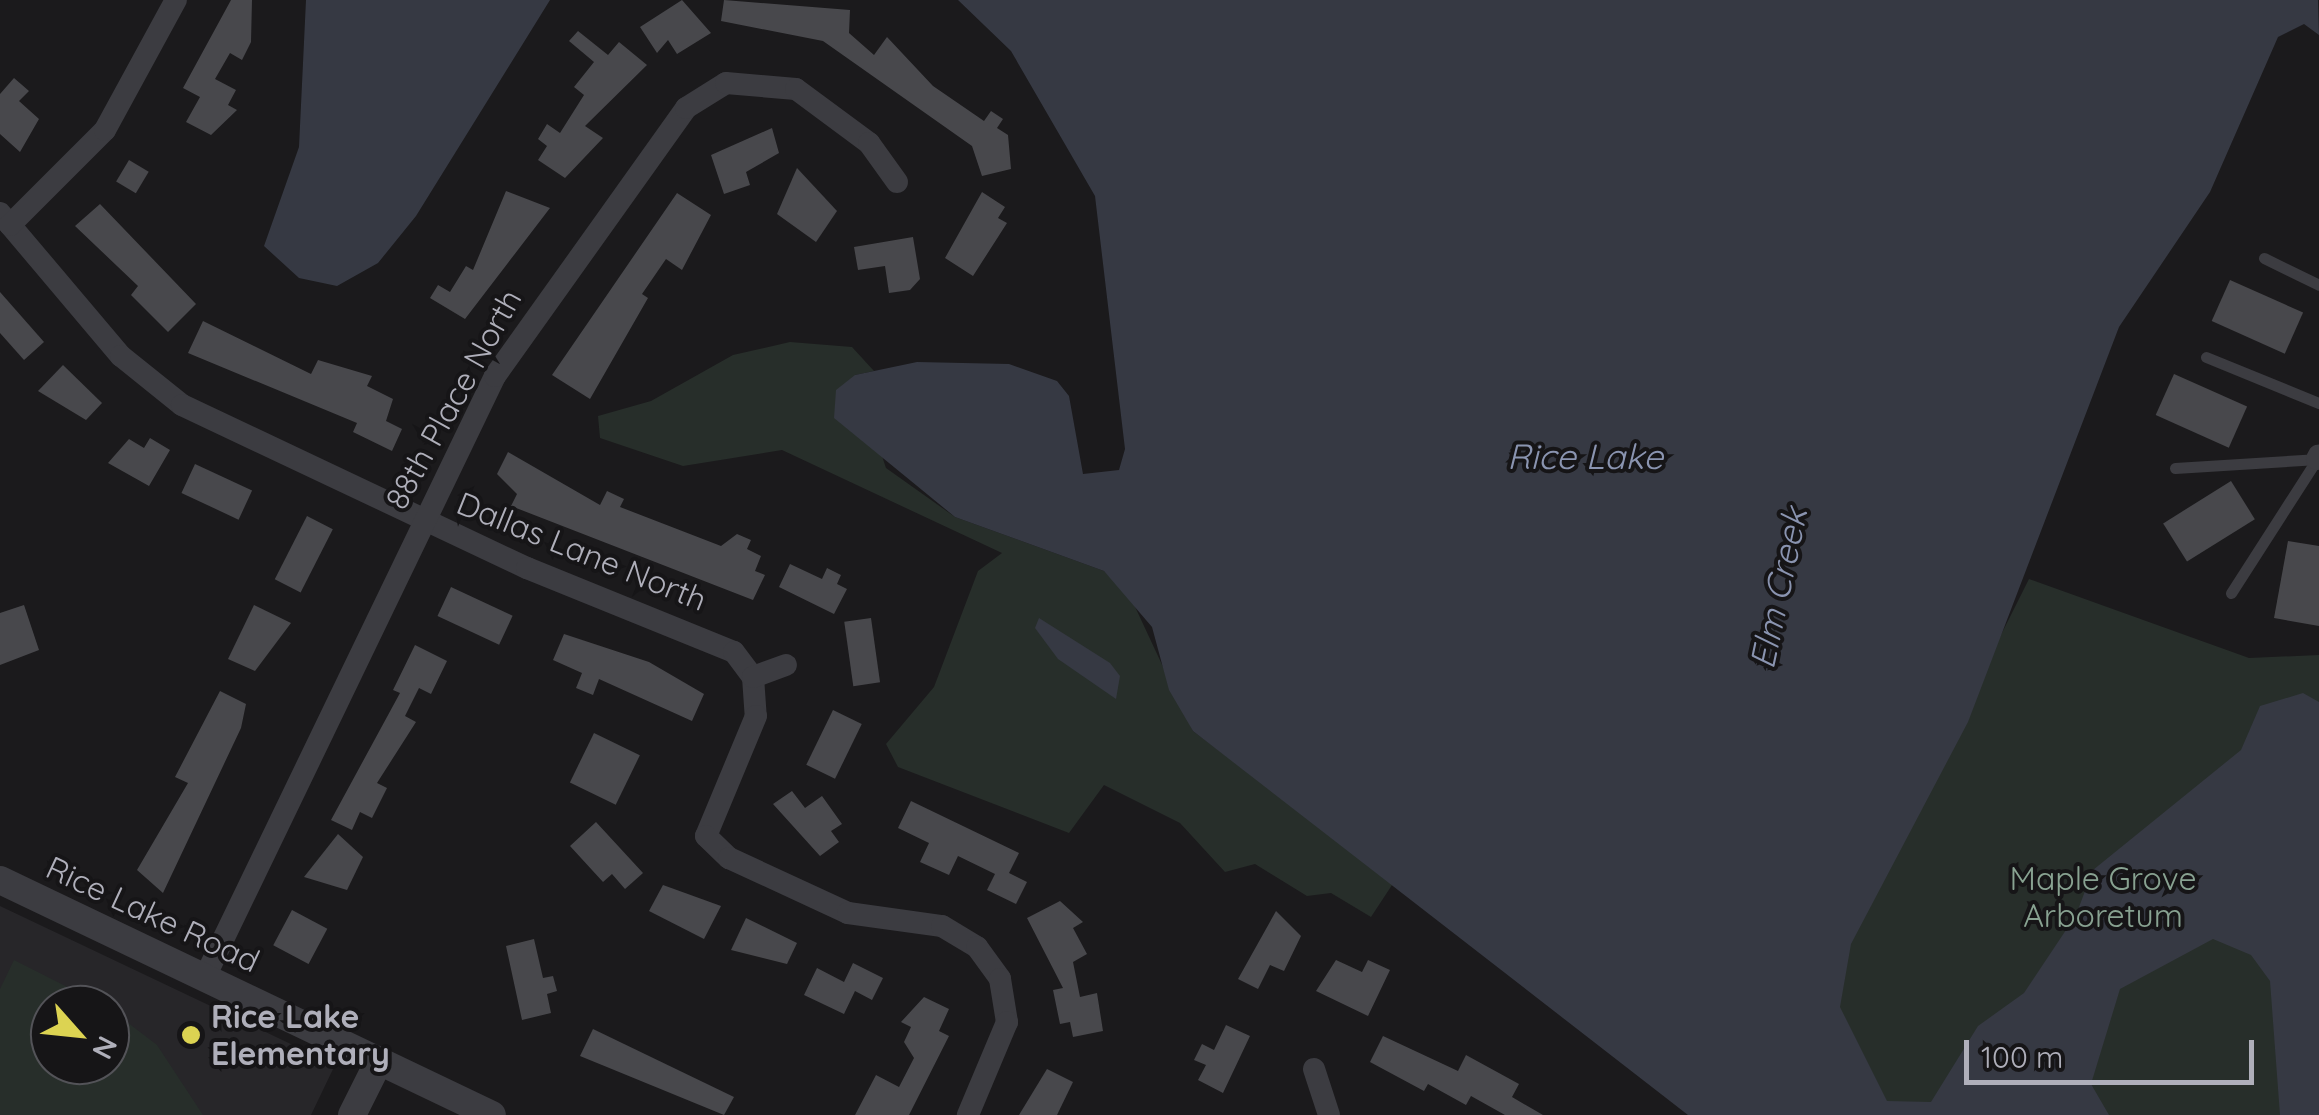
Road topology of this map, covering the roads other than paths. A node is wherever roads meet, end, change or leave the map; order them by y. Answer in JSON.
{"nodes":[{"id":1,"x":176,"y":0,"type":"edge"},
{"id":2,"x":897,"y":182,"type":"dead end"},
{"id":3,"x":5,"y":219,"type":"edge"},
{"id":4,"x":2264,"y":258,"type":"dead end"},
{"id":5,"x":2319,"y":285,"type":"edge"},
{"id":6,"x":2206,"y":357,"type":"dead end"},
{"id":7,"x":2319,"y":402,"type":"edge"},
{"id":8,"x":2319,"y":459,"type":"edge"},
{"id":9,"x":2175,"y":468,"type":"dead end"},
{"id":10,"x":422,"y":520,"type":"junction"},
{"id":11,"x":2231,"y":593,"type":"dead end"},
{"id":12,"x":786,"y":665,"type":"dead end"},
{"id":13,"x":754,"y":678,"type":"junction"},
{"id":14,"x":0,"y":880,"type":"edge"},
{"id":15,"x":204,"y":978,"type":"junction"},
{"id":16,"x":379,"y":1061,"type":"junction"},
{"id":17,"x":1314,"y":1069,"type":"dead end"},
{"id":18,"x":352,"y":1115,"type":"edge"},
{"id":19,"x":492,"y":1115,"type":"edge"},
{"id":20,"x":968,"y":1115,"type":"edge"},
{"id":21,"x":1329,"y":1115,"type":"edge"}],
"edges":[{"from":1,"to":3,"type":"street"},
{"from":2,"to":10,"type":"street","name":"88th Place North"},
{"from":3,"to":10,"type":"street","name":"Dallas Lane North"},
{"from":4,"to":5,"type":"lane"},
{"from":6,"to":7,"type":"lane"},
{"from":8,"to":9,"type":"lane"},
{"from":8,"to":11,"type":"lane"},
{"from":10,"to":13,"type":"street","name":"Dallas Lane North"},
{"from":10,"to":15,"type":"street","name":"88th Place North"},
{"from":12,"to":13,"type":"street"},
{"from":13,"to":20,"type":"street"},
{"from":14,"to":15,"type":"street","name":"Rice Lake Road"},
{"from":15,"to":16,"type":"street","name":"Rice Lake Road"},
{"from":16,"to":18,"type":"street"},
{"from":16,"to":19,"type":"street","name":"Rice Lake Road"},
{"from":17,"to":21,"type":"street"}]}
